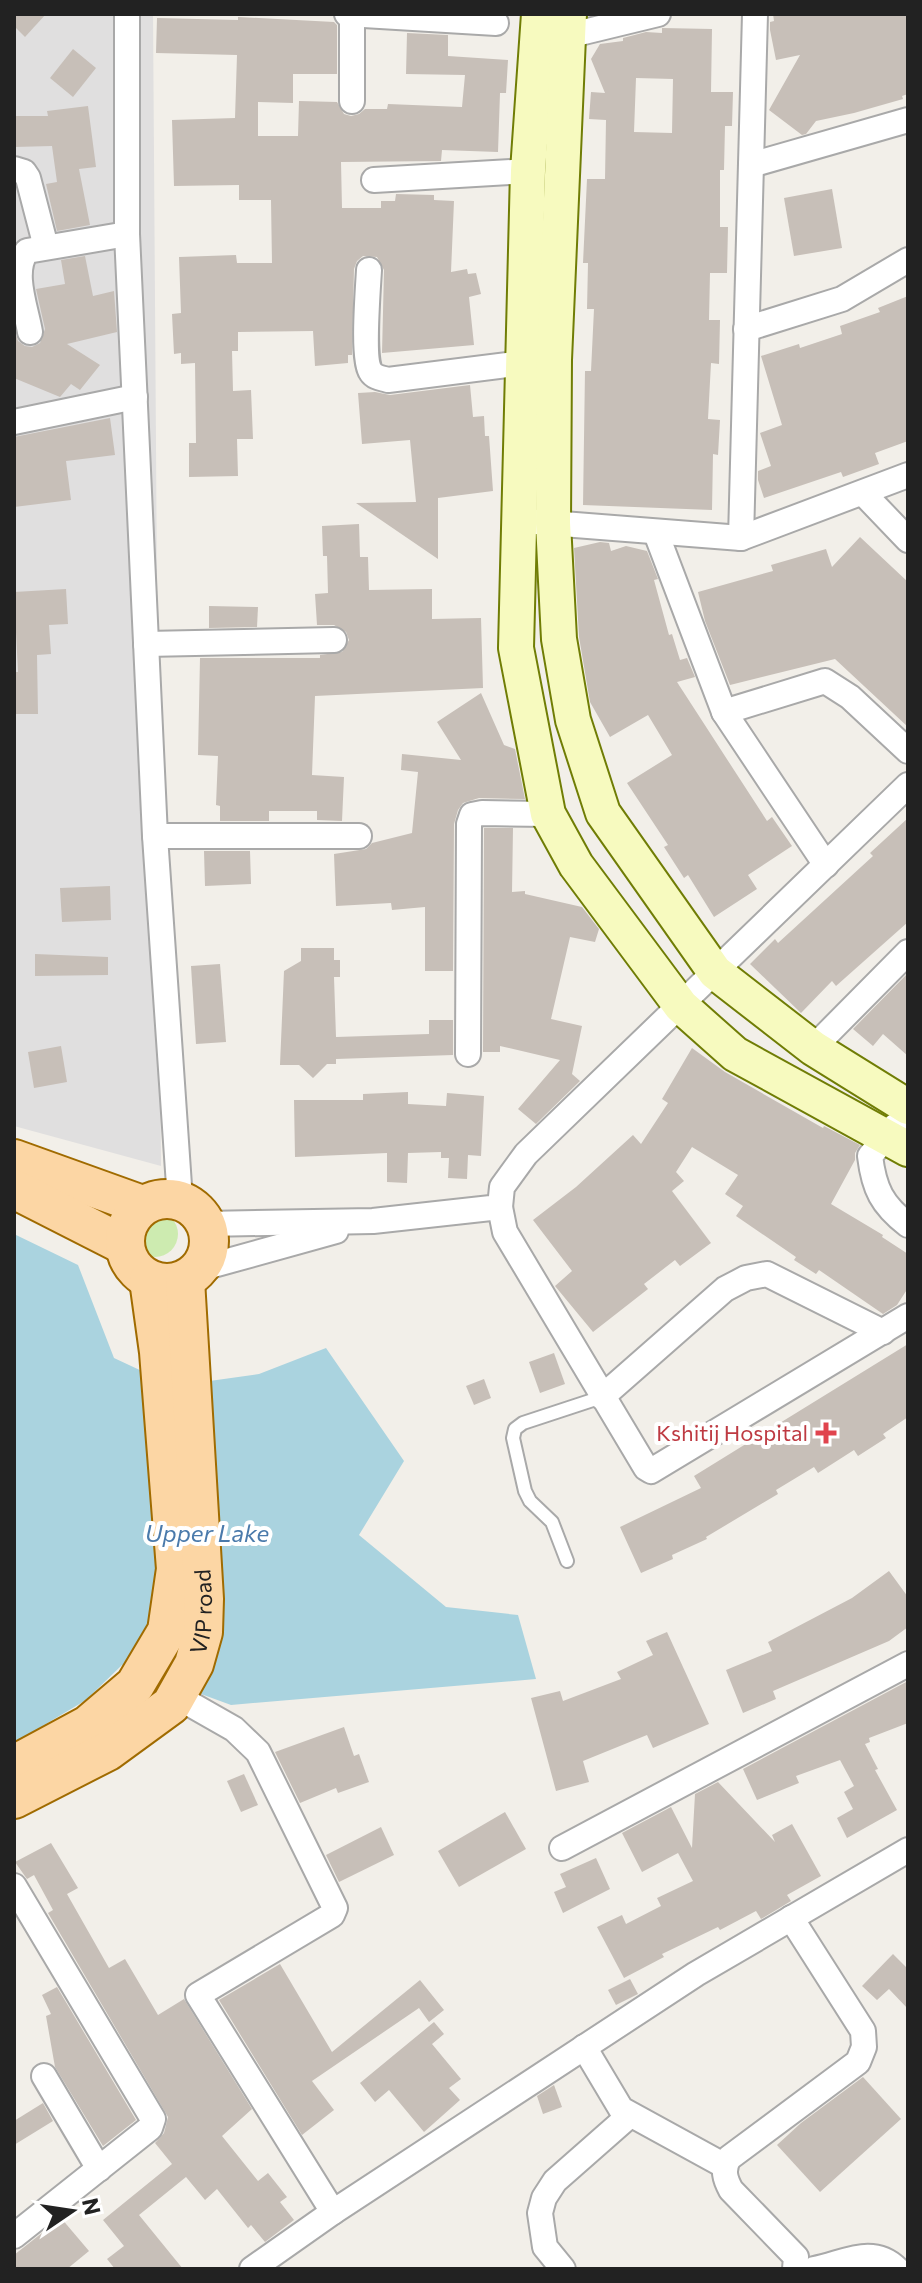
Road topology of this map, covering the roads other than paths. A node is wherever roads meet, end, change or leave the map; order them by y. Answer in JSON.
{"nodes":[{"id":1,"x":127,"y":14,"type":"edge"},
{"id":2,"x":350,"y":14,"type":"edge"},
{"id":3,"x":658,"y":14,"type":"edge"},
{"id":4,"x":755,"y":14,"type":"edge"},
{"id":5,"x":496,"y":23,"type":"dead end"},
{"id":6,"x":558,"y":23,"type":"edge"},
{"id":7,"x":352,"y":101,"type":"dead end"},
{"id":8,"x":908,"y":120,"type":"edge"},
{"id":9,"x":751,"y":165,"type":"junction"},
{"id":10,"x":14,"y":169,"type":"edge"},
{"id":11,"x":528,"y":171,"type":"junction"},
{"id":12,"x":374,"y":180,"type":"dead end"},
{"id":13,"x":127,"y":234,"type":"junction"},
{"id":14,"x":46,"y":247,"type":"junction"},
{"id":15,"x":908,"y":260,"type":"edge"},
{"id":16,"x":369,"y":270,"type":"dead end"},
{"id":17,"x":746,"y":329,"type":"junction"},
{"id":18,"x":30,"y":332,"type":"dead end"},
{"id":19,"x":523,"y":363,"type":"junction"},
{"id":20,"x":135,"y":397,"type":"junction"},
{"id":21,"x":14,"y":422,"type":"edge"},
{"id":22,"x":908,"y":475,"type":"edge"},
{"id":23,"x":863,"y":493,"type":"junction"},
{"id":24,"x":519,"y":521,"type":"junction"},
{"id":25,"x":553,"y":523,"type":"junction"},
{"id":26,"x":656,"y":533,"type":"junction"},
{"id":27,"x":741,"y":538,"type":"junction"},
{"id":28,"x":908,"y":540,"type":"edge"},
{"id":29,"x":334,"y":640,"type":"dead end"},
{"id":30,"x":146,"y":644,"type":"junction"},
{"id":31,"x":724,"y":712,"type":"junction"},
{"id":32,"x":908,"y":751,"type":"edge"},
{"id":33,"x":908,"y":785,"type":"edge"},
{"id":34,"x":548,"y":814,"type":"junction"},
{"id":35,"x":155,"y":836,"type":"junction"},
{"id":36,"x":359,"y":836,"type":"dead end"},
{"id":37,"x":826,"y":865,"type":"junction"},
{"id":38,"x":908,"y":952,"type":"edge"},
{"id":39,"x":715,"y":972,"type":"junction"},
{"id":40,"x":681,"y":1006,"type":"junction"},
{"id":41,"x":813,"y":1048,"type":"junction"},
{"id":42,"x":468,"y":1054,"type":"dead end"},
{"id":43,"x":908,"y":1109,"type":"edge"},
{"id":44,"x":896,"y":1143,"type":"edge"},
{"id":45,"x":14,"y":1159,"type":"edge"},
{"id":46,"x":14,"y":1189,"type":"edge"},
{"id":47,"x":142,"y":1205,"type":"junction"},
{"id":48,"x":500,"y":1207,"type":"junction"},
{"id":49,"x":192,"y":1212,"type":"junction"},
{"id":50,"x":373,"y":1221,"type":"junction"},
{"id":51,"x":908,"y":1225,"type":"edge"},
{"id":52,"x":124,"y":1245,"type":"junction"},
{"id":53,"x":178,"y":1276,"type":"junction"},
{"id":54,"x":908,"y":1316,"type":"edge"},
{"id":55,"x":883,"y":1332,"type":"junction"},
{"id":56,"x":174,"y":1350,"type":"junction"},
{"id":57,"x":602,"y":1397,"type":"junction"},
{"id":58,"x":567,"y":1561,"type":"dead end"},
{"id":59,"x":908,"y":1664,"type":"edge"},
{"id":60,"x":178,"y":1693,"type":"junction"},
{"id":61,"x":14,"y":1765,"type":"edge"},
{"id":62,"x":14,"y":1799,"type":"edge"},
{"id":63,"x":562,"y":1848,"type":"dead end"},
{"id":64,"x":908,"y":1850,"type":"edge"},
{"id":65,"x":14,"y":1886,"type":"edge"},
{"id":66,"x":791,"y":1918,"type":"junction"},
{"id":67,"x":584,"y":2047,"type":"junction"},
{"id":68,"x":44,"y":2076,"type":"dead end"},
{"id":69,"x":630,"y":2115,"type":"junction"},
{"id":70,"x":725,"y":2166,"type":"junction"},
{"id":71,"x":99,"y":2169,"type":"junction"},
{"id":72,"x":333,"y":2212,"type":"junction"},
{"id":73,"x":14,"y":2236,"type":"edge"},
{"id":74,"x":804,"y":2268,"type":"edge"},
{"id":75,"x":252,"y":2269,"type":"edge"},
{"id":76,"x":563,"y":2269,"type":"edge"},
{"id":77,"x":897,"y":2269,"type":"edge"}],
"edges":[{"from":1,"to":13,"type":"street"},
{"from":2,"to":5,"type":"street"},
{"from":2,"to":7,"type":"street"},
{"from":3,"to":6,"type":"street"},
{"from":4,"to":9,"type":"street"},
{"from":6,"to":11,"type":"street"},
{"from":6,"to":25,"type":"street"},
{"from":8,"to":9,"type":"street"},
{"from":9,"to":17,"type":"street"},
{"from":10,"to":14,"type":"street"},
{"from":11,"to":12,"type":"street"},
{"from":11,"to":19,"type":"street"},
{"from":13,"to":14,"type":"street"},
{"from":13,"to":20,"type":"street"},
{"from":14,"to":18,"type":"street"},
{"from":15,"to":17,"type":"street"},
{"from":16,"to":19,"type":"street"},
{"from":17,"to":27,"type":"street"},
{"from":19,"to":24,"type":"street"},
{"from":20,"to":21,"type":"street"},
{"from":20,"to":30,"type":"street"},
{"from":22,"to":23,"type":"street"},
{"from":23,"to":27,"type":"street"},
{"from":23,"to":28,"type":"street"},
{"from":24,"to":25,"type":"street"},
{"from":24,"to":34,"type":"street"},
{"from":25,"to":26,"type":"street"},
{"from":25,"to":39,"type":"street"},
{"from":26,"to":27,"type":"street"},
{"from":26,"to":31,"type":"street"},
{"from":29,"to":30,"type":"street"},
{"from":30,"to":35,"type":"street"},
{"from":31,"to":32,"type":"street"},
{"from":31,"to":37,"type":"street"},
{"from":33,"to":37,"type":"street"},
{"from":34,"to":40,"type":"street"},
{"from":34,"to":42,"type":"street"},
{"from":35,"to":36,"type":"street"},
{"from":35,"to":49,"type":"street"},
{"from":37,"to":39,"type":"street"},
{"from":38,"to":41,"type":"street"},
{"from":39,"to":40,"type":"street"},
{"from":39,"to":41,"type":"street"},
{"from":40,"to":44,"type":"street"},
{"from":40,"to":48,"type":"street"},
{"from":41,"to":43,"type":"street"},
{"from":43,"to":44,"type":"street"},
{"from":44,"to":51,"type":"street"},
{"from":45,"to":47,"type":"main road"},
{"from":46,"to":52,"type":"main road"},
{"from":47,"to":49,"type":"main road"},
{"from":47,"to":52,"type":"main road"},
{"from":48,"to":50,"type":"street"},
{"from":48,"to":57,"type":"street"},
{"from":49,"to":50,"type":"street"},
{"from":49,"to":53,"type":"main road","name":"VIP road"},
{"from":50,"to":53,"type":"street"},
{"from":52,"to":53,"type":"main road"},
{"from":53,"to":56,"type":"main road","name":"VIP road"},
{"from":54,"to":55,"type":"street"},
{"from":55,"to":57,"type":"street"},
{"from":55,"to":57,"type":"street"},
{"from":56,"to":60,"type":"main road","name":"VIP road"},
{"from":56,"to":61,"type":"main road","name":"VIP road"},
{"from":57,"to":58,"type":"lane"},
{"from":59,"to":63,"type":"street"},
{"from":60,"to":62,"type":"main road","name":"VIP road"},
{"from":60,"to":72,"type":"street"},
{"from":64,"to":66,"type":"street"},
{"from":65,"to":71,"type":"street"},
{"from":66,"to":67,"type":"street"},
{"from":66,"to":70,"type":"street"},
{"from":67,"to":69,"type":"street"},
{"from":67,"to":72,"type":"street"},
{"from":68,"to":71,"type":"street"},
{"from":69,"to":70,"type":"street"},
{"from":69,"to":76,"type":"street"},
{"from":70,"to":74,"type":"street"},
{"from":71,"to":73,"type":"street"},
{"from":72,"to":75,"type":"street"},
{"from":74,"to":77,"type":"street"}]}
